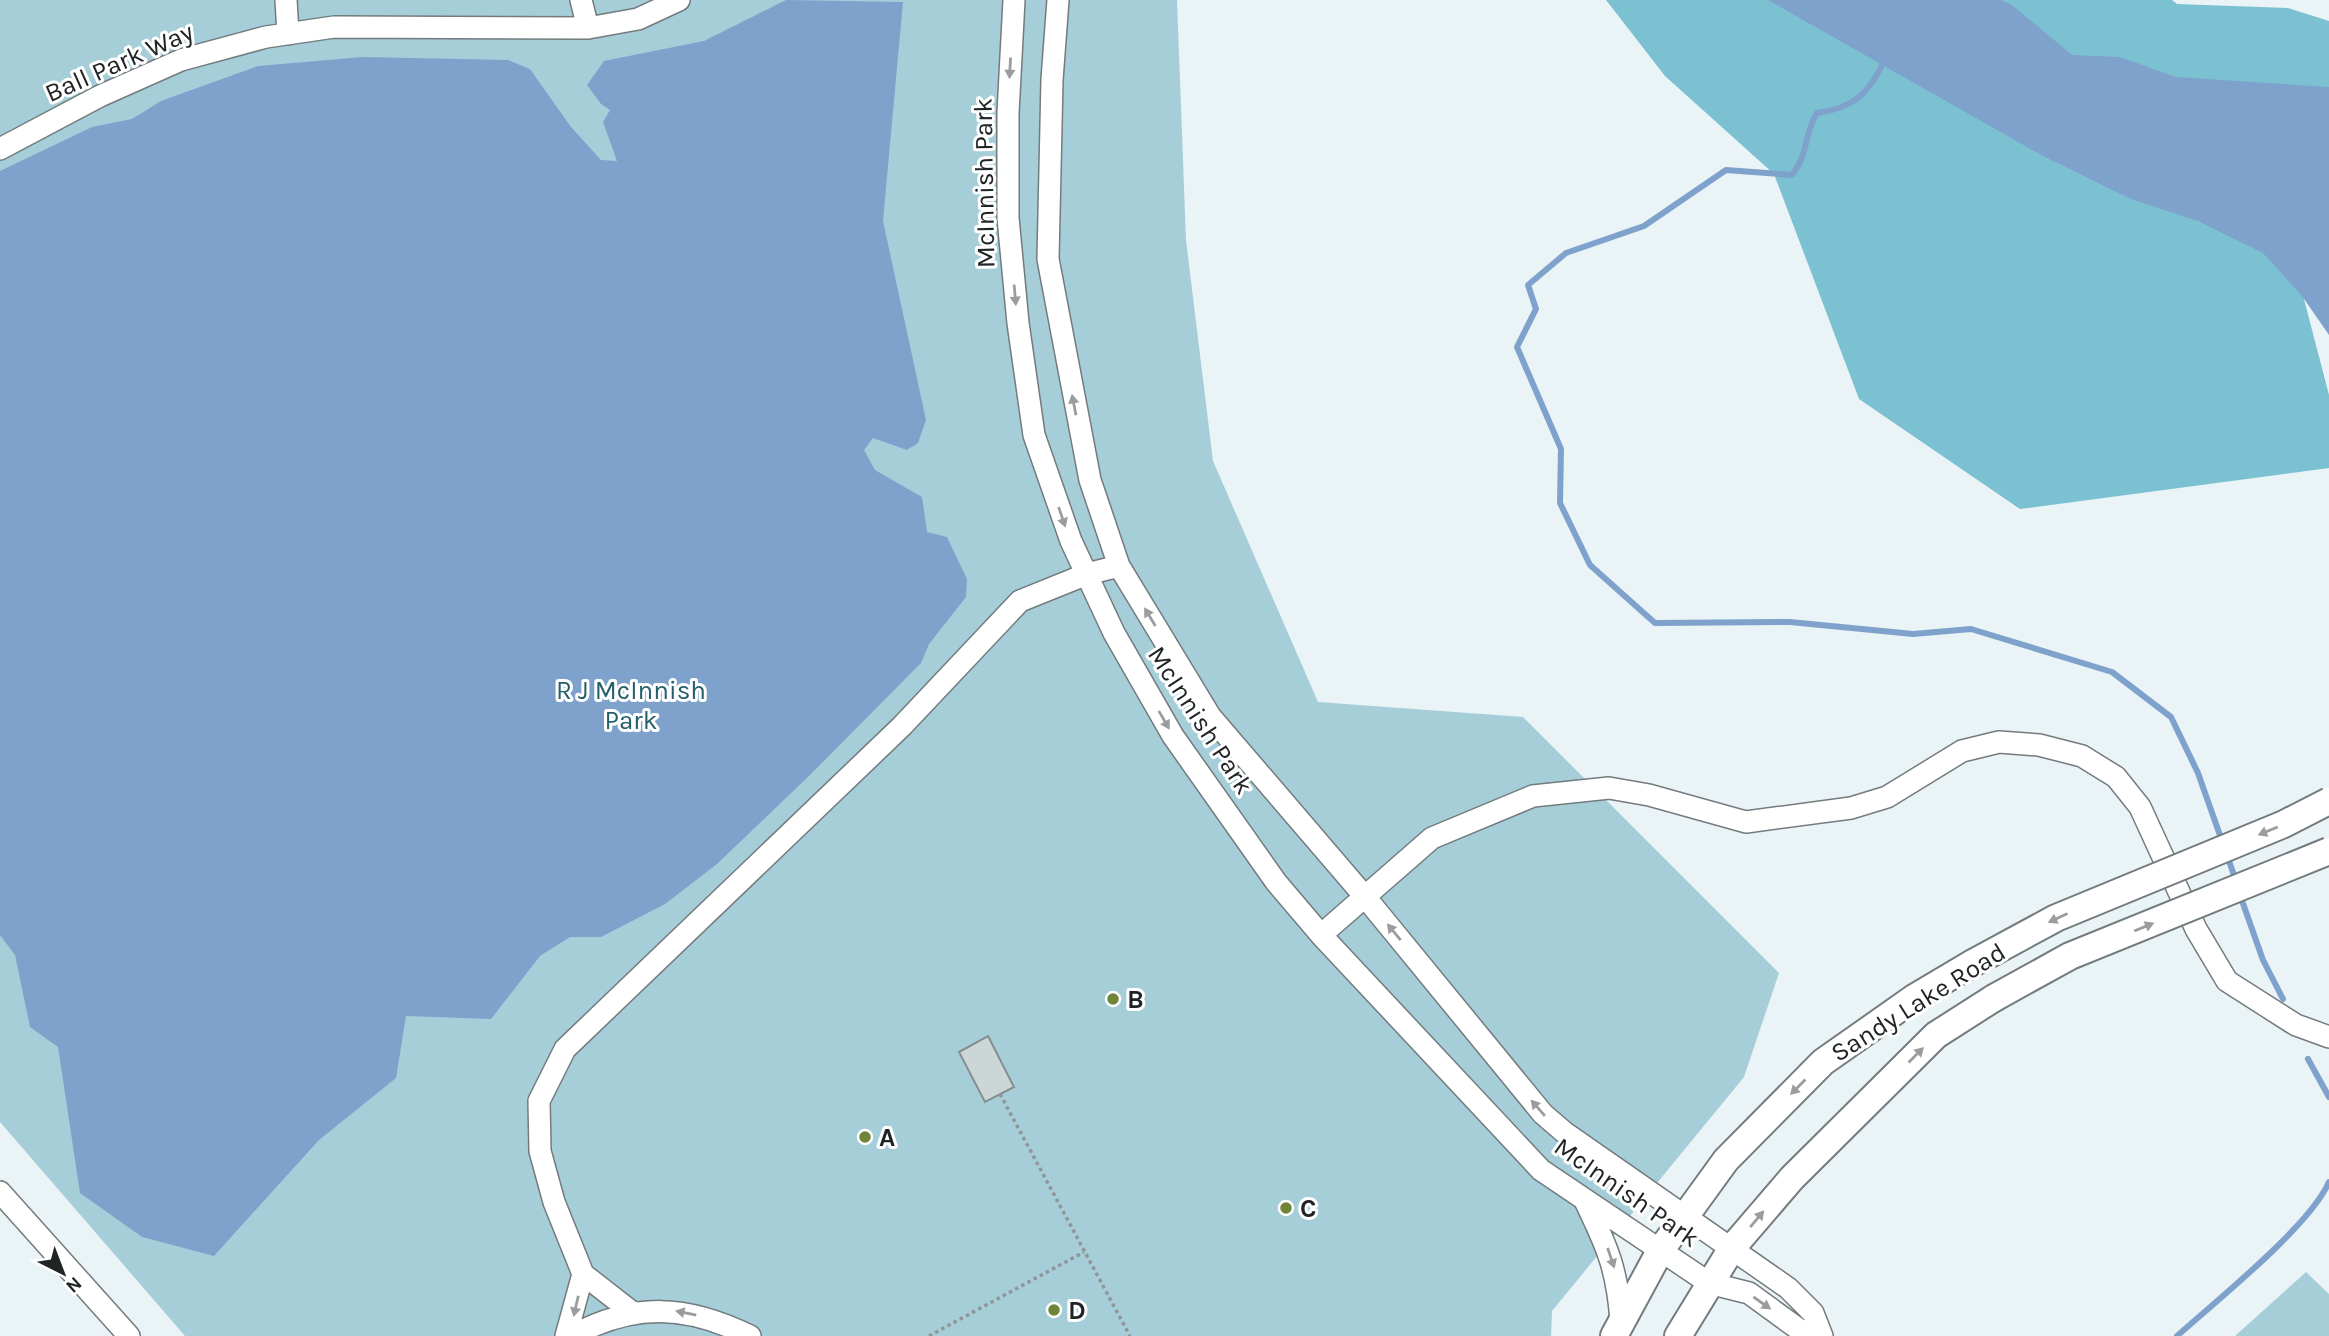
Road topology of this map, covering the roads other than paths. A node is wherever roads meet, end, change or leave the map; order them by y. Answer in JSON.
{"nodes":[{"id":1,"x":286,"y":0,"type":"edge"},
{"id":2,"x":581,"y":0,"type":"edge"},
{"id":3,"x":679,"y":0,"type":"edge"},
{"id":4,"x":1014,"y":0,"type":"edge"},
{"id":5,"x":1058,"y":0,"type":"edge"},
{"id":6,"x":588,"y":28,"type":"junction"},
{"id":7,"x":288,"y":34,"type":"junction"},
{"id":8,"x":0,"y":149,"type":"edge"},
{"id":9,"x":1119,"y":566,"type":"junction"},
{"id":10,"x":1087,"y":574,"type":"junction"},
{"id":11,"x":2329,"y":801,"type":"edge"},
{"id":12,"x":2329,"y":851,"type":"edge"},
{"id":13,"x":1366,"y":898,"type":"junction"},
{"id":14,"x":1321,"y":935,"type":"junction"},
{"id":15,"x":2329,"y":1037,"type":"edge"},
{"id":16,"x":0,"y":1192,"type":"edge"},
{"id":17,"x":1584,"y":1199,"type":"junction"},
{"id":18,"x":1685,"y":1216,"type":"junction"},
{"id":19,"x":1732,"y":1248,"type":"junction"},
{"id":20,"x":1660,"y":1251,"type":"junction"},
{"id":21,"x":583,"y":1274,"type":"junction"},
{"id":22,"x":1709,"y":1283,"type":"junction"},
{"id":23,"x":633,"y":1312,"type":"junction"},
{"id":24,"x":1618,"y":1329,"type":"edge"},
{"id":25,"x":129,"y":1336,"type":"edge"},
{"id":26,"x":566,"y":1336,"type":"edge"},
{"id":27,"x":572,"y":1336,"type":"edge"},
{"id":28,"x":750,"y":1336,"type":"edge"},
{"id":29,"x":1678,"y":1336,"type":"edge"},
{"id":30,"x":1808,"y":1336,"type":"edge"},
{"id":31,"x":1822,"y":1336,"type":"edge"}],
"edges":[{"from":1,"to":7,"type":"street"},
{"from":2,"to":6,"type":"street"},
{"from":3,"to":6,"type":"street","name":"Ball Park Way"},
{"from":4,"to":10,"type":"street","name":"McInnish Park","one_way":true},
{"from":9,"to":5,"type":"street","name":"McInnish Park","one_way":true},
{"from":6,"to":7,"type":"street","name":"Ball Park Way"},
{"from":7,"to":8,"type":"street","name":"Ball Park Way"},
{"from":9,"to":10,"type":"street"},
{"from":13,"to":9,"type":"street","name":"McInnish Park","one_way":true},
{"from":10,"to":14,"type":"street","name":"McInnish Park","one_way":true},
{"from":10,"to":21,"type":"street"},
{"from":11,"to":18,"type":"main road","name":"Sandy Lake Road","one_way":true,"bridge":true},
{"from":19,"to":12,"type":"main road","name":"Sandy Lake Road","one_way":true,"bridge":true},
{"from":13,"to":14,"type":"street"},
{"from":13,"to":15,"type":"street"},
{"from":18,"to":13,"type":"street","name":"McInnish Park","one_way":true},
{"from":14,"to":17,"type":"street","name":"McInnish Park"},
{"from":16,"to":25,"type":"street"},
{"from":17,"to":20,"type":"street","name":"McInnish Park"},
{"from":17,"to":24,"type":"street","one_way":true},
{"from":18,"to":19,"type":"street","name":"McInnish Park"},
{"from":18,"to":20,"type":"main road","name":"Sandy Lake Road"},
{"from":19,"to":22,"type":"main road","name":"Sandy Lake Road"},
{"from":19,"to":31,"type":"street","name":"McInnish Park"},
{"from":20,"to":22,"type":"street","name":"McInnish Park"},
{"from":20,"to":24,"type":"main road","name":"Sandy Lake Road"},
{"from":21,"to":23,"type":"street"},
{"from":21,"to":26,"type":"street","one_way":true},
{"from":22,"to":29,"type":"main road","name":"Sandy Lake Road"},
{"from":22,"to":30,"type":"street","name":"McInnish Park","one_way":true},
{"from":23,"to":27,"type":"street"},
{"from":28,"to":23,"type":"street","one_way":true}]}
